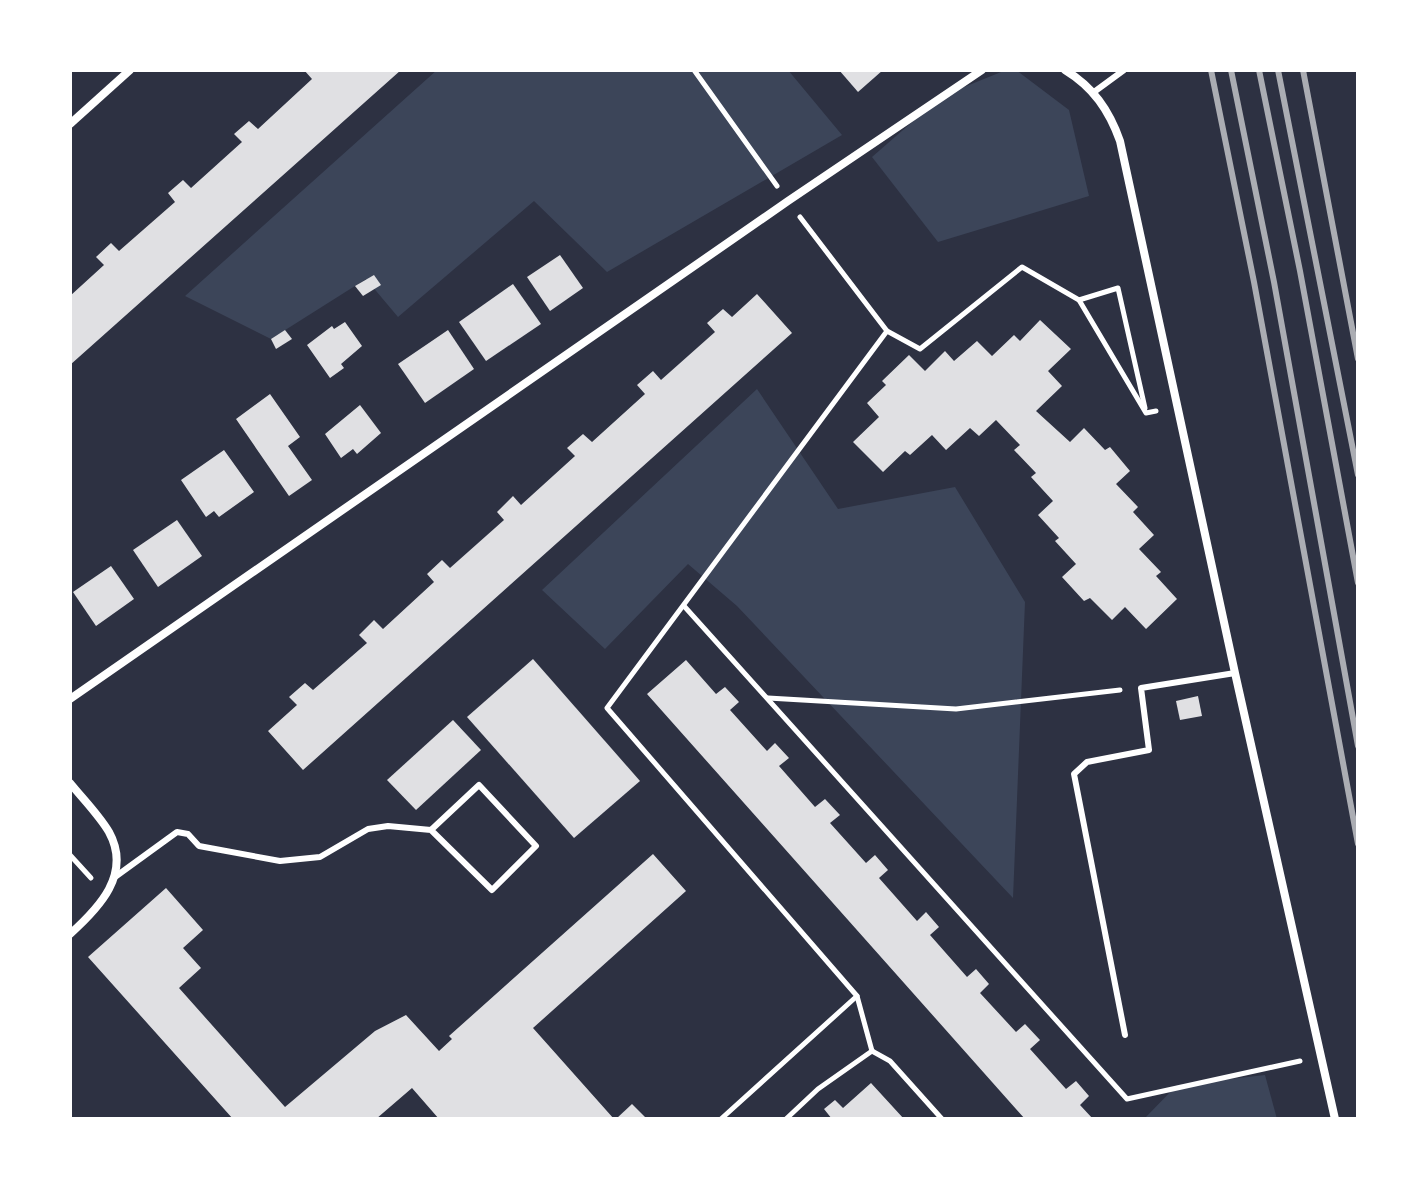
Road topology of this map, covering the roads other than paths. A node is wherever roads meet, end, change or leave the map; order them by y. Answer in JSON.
{"nodes":[{"id":1,"x":130,"y":70,"type":"edge"},
{"id":2,"x":982,"y":70,"type":"edge"},
{"id":3,"x":1065,"y":70,"type":"edge"},
{"id":4,"x":1124,"y":70,"type":"edge"},
{"id":5,"x":1094,"y":92,"type":"junction"},
{"id":6,"x":70,"y":124,"type":"edge"},
{"id":7,"x":1235,"y":673,"type":"junction"},
{"id":8,"x":70,"y":699,"type":"edge"},
{"id":9,"x":70,"y":783,"type":"edge"},
{"id":10,"x":431,"y":830,"type":"junction"},
{"id":11,"x":115,"y":877,"type":"junction"},
{"id":12,"x":70,"y":934,"type":"edge"},
{"id":13,"x":1125,"y":1035,"type":"dead end"},
{"id":14,"x":1335,"y":1119,"type":"edge"}],
"edges":[{"from":1,"to":6,"type":"street"},
{"from":2,"to":8,"type":"street"},
{"from":3,"to":5,"type":"street"},
{"from":4,"to":5,"type":"lane"},
{"from":5,"to":7,"type":"street"},
{"from":7,"to":13,"type":"lane"},
{"from":7,"to":14,"type":"street"},
{"from":9,"to":11,"type":"street"},
{"from":10,"to":10,"type":"lane"},
{"from":10,"to":11,"type":"lane"},
{"from":11,"to":12,"type":"street"}]}
